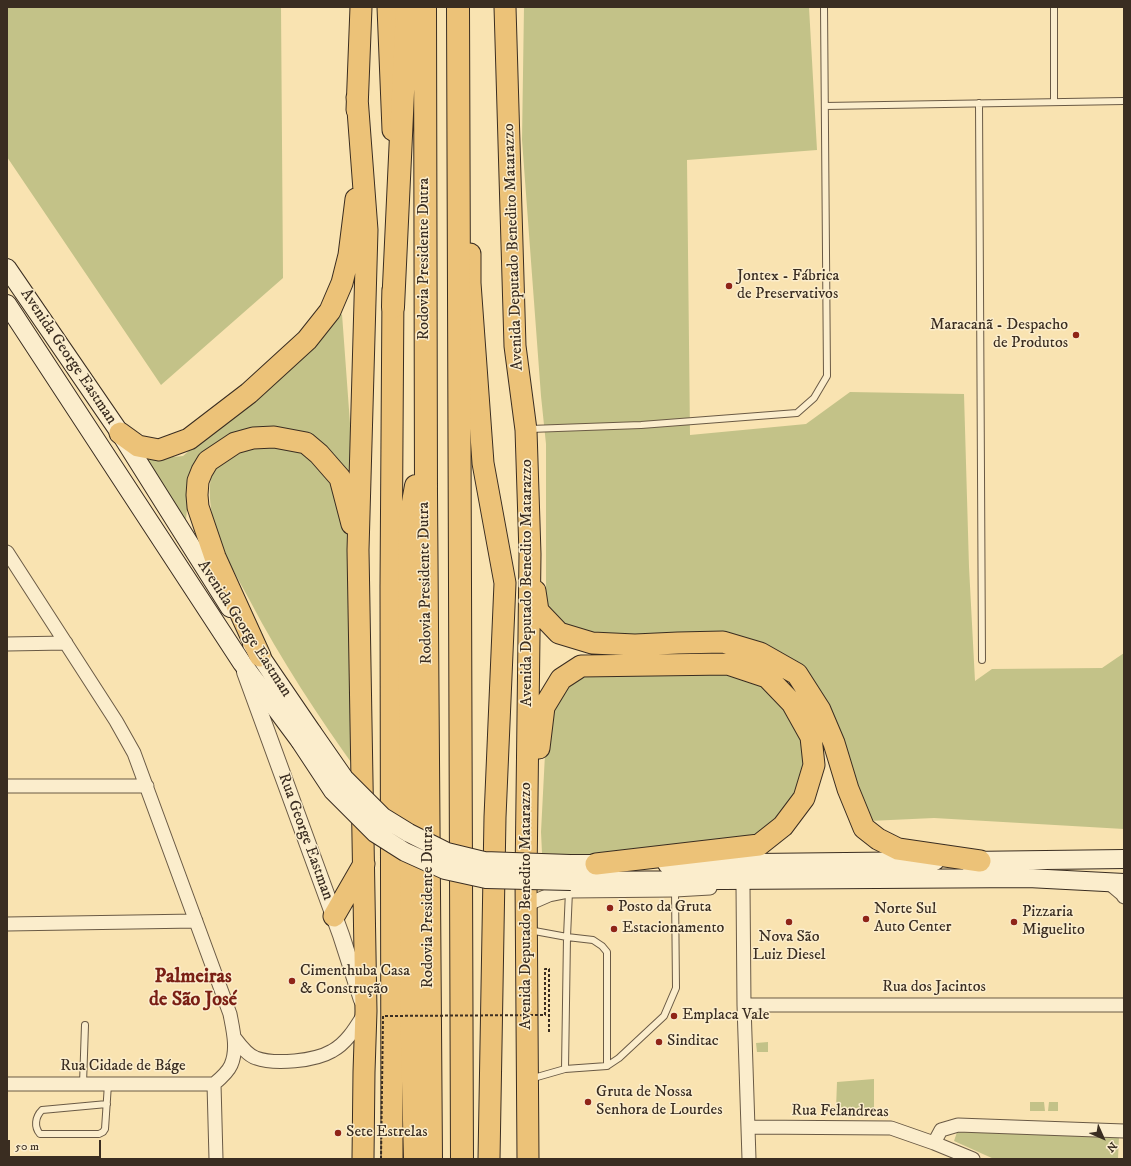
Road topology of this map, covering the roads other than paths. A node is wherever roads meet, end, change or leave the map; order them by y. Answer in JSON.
{"nodes":[{"id":1,"x":361,"y":7,"type":"edge"},
{"id":2,"x":388,"y":7,"type":"edge"},
{"id":3,"x":407,"y":7,"type":"edge"},
{"id":4,"x":425,"y":7,"type":"edge"},
{"id":5,"x":459,"y":7,"type":"edge"},
{"id":6,"x":505,"y":7,"type":"edge"},
{"id":7,"x":824,"y":7,"type":"edge"},
{"id":8,"x":1054,"y":7,"type":"edge"},
{"id":9,"x":357,"y":97,"type":"junction"},
{"id":10,"x":1124,"y":101,"type":"edge"},
{"id":11,"x":979,"y":102,"type":"junction"},
{"id":12,"x":1054,"y":102,"type":"junction"},
{"id":13,"x":825,"y":106,"type":"junction"},
{"id":14,"x":7,"y":268,"type":"edge"},
{"id":15,"x":7,"y":304,"type":"edge"},
{"id":16,"x":393,"y":308,"type":"junction"},
{"id":17,"x":526,"y":430,"type":"junction"},
{"id":18,"x":120,"y":433,"type":"junction"},
{"id":19,"x":425,"y":437,"type":"junction"},
{"id":20,"x":358,"y":550,"type":"junction"},
{"id":21,"x":7,"y":552,"type":"edge"},
{"id":22,"x":530,"y":554,"type":"junction"},
{"id":23,"x":66,"y":643,"type":"junction"},
{"id":24,"x":7,"y":644,"type":"edge"},
{"id":25,"x":251,"y":659,"type":"junction"},
{"id":26,"x":982,"y":660,"type":"dead end"},
{"id":27,"x":7,"y":786,"type":"edge"},
{"id":28,"x":147,"y":786,"type":"junction"},
{"id":29,"x":1124,"y":859,"type":"edge"},
{"id":30,"x":980,"y":861,"type":"junction"},
{"id":31,"x":364,"y":864,"type":"junction"},
{"id":32,"x":596,"y":864,"type":"junction"},
{"id":33,"x":1028,"y":878,"type":"junction"},
{"id":34,"x":526,"y":879,"type":"junction"},
{"id":35,"x":570,"y":879,"type":"junction"},
{"id":36,"x":1116,"y":883,"type":"edge"},
{"id":37,"x":743,"y":886,"type":"junction"},
{"id":38,"x":675,"y":890,"type":"junction"},
{"id":39,"x":1124,"y":897,"type":"edge"},
{"id":40,"x":526,"y":908,"type":"junction"},
{"id":41,"x":334,"y":916,"type":"junction"},
{"id":42,"x":196,"y":921,"type":"junction"},
{"id":43,"x":7,"y":924,"type":"edge"},
{"id":44,"x":527,"y":930,"type":"junction"},
{"id":45,"x":567,"y":937,"type":"junction"},
{"id":46,"x":744,"y":1005,"type":"junction"},
{"id":47,"x":1124,"y":1005,"type":"edge"},
{"id":48,"x":366,"y":1010,"type":"junction"},
{"id":49,"x":85,"y":1025,"type":"dead end"},
{"id":50,"x":234,"y":1037,"type":"junction"},
{"id":51,"x":607,"y":1066,"type":"junction"},
{"id":52,"x":565,"y":1069,"type":"junction"},
{"id":53,"x":526,"y":1080,"type":"junction"},
{"id":54,"x":7,"y":1084,"type":"edge"},
{"id":55,"x":83,"y":1084,"type":"junction"},
{"id":56,"x":108,"y":1084,"type":"junction"},
{"id":57,"x":214,"y":1084,"type":"junction"},
{"id":58,"x":107,"y":1104,"type":"junction"},
{"id":59,"x":749,"y":1127,"type":"junction"},
{"id":60,"x":1124,"y":1131,"type":"edge"},
{"id":61,"x":934,"y":1143,"type":"junction"},
{"id":62,"x":216,"y":1159,"type":"edge"},
{"id":63,"x":363,"y":1159,"type":"edge"},
{"id":64,"x":392,"y":1159,"type":"edge"},
{"id":65,"x":415,"y":1159,"type":"edge"},
{"id":66,"x":431,"y":1159,"type":"edge"},
{"id":67,"x":462,"y":1159,"type":"edge"},
{"id":68,"x":489,"y":1159,"type":"edge"},
{"id":69,"x":528,"y":1159,"type":"edge"},
{"id":70,"x":749,"y":1159,"type":"edge"},
{"id":71,"x":973,"y":1159,"type":"edge"}],
"edges":[{"from":1,"to":9,"type":"main road"},
{"from":2,"to":16,"type":"main road","name":"Rodovia Presidente Dutra"},
{"from":3,"to":16,"type":"highway"},
{"from":4,"to":19,"type":"highway","name":"Rodovia Presidente Dutra"},
{"from":5,"to":67,"type":"highway","name":"Rodovia Presidente Dutra"},
{"from":5,"to":68,"type":"main road"},
{"from":6,"to":17,"type":"main road","name":"Avenida Deputado Benedito Matarazzo"},
{"from":7,"to":13,"type":"lane"},
{"from":8,"to":12,"type":"lane"},
{"from":9,"to":18,"type":"main road"},
{"from":9,"to":20,"type":"main road"},
{"from":10,"to":12,"type":"lane"},
{"from":11,"to":12,"type":"lane"},
{"from":11,"to":13,"type":"lane"},
{"from":11,"to":26,"type":"lane"},
{"from":13,"to":17,"type":"lane"},
{"from":14,"to":18,"type":"main road","name":"Avenida George Eastman"},
{"from":15,"to":25,"type":"main road","name":"Avenida George Eastman"},
{"from":16,"to":64,"type":"main road","name":"Rodovia Presidente Dutra"},
{"from":17,"to":22,"type":"main road","name":"Avenida Deputado Benedito Matarazzo"},
{"from":18,"to":25,"type":"main road","name":"Avenida George Eastman"},
{"from":19,"to":65,"type":"highway"},
{"from":19,"to":66,"type":"highway","name":"Rodovia Presidente Dutra"},
{"from":20,"to":25,"type":"main road"},
{"from":20,"to":31,"type":"main road"},
{"from":21,"to":23,"type":"street"},
{"from":22,"to":30,"type":"main road"},
{"from":22,"to":34,"type":"main road","name":"Avenida Deputado Benedito Matarazzo"},
{"from":23,"to":24,"type":"street"},
{"from":23,"to":28,"type":"street"},
{"from":25,"to":35,"type":"main road","name":"Avenida George Eastman","bridge":true},
{"from":25,"to":41,"type":"street","name":"Rua George Eastman"},
{"from":27,"to":28,"type":"street"},
{"from":28,"to":42,"type":"street"},
{"from":29,"to":30,"type":"main road"},
{"from":30,"to":32,"type":"main road"},
{"from":31,"to":41,"type":"main road"},
{"from":31,"to":48,"type":"main road"},
{"from":32,"to":34,"type":"main road"},
{"from":32,"to":35,"type":"main road"},
{"from":33,"to":35,"type":"main road"},
{"from":33,"to":36,"type":"main road"},
{"from":33,"to":37,"type":"street"},
{"from":34,"to":40,"type":"main road","name":"Avenida Deputado Benedito Matarazzo"},
{"from":35,"to":38,"type":"street"},
{"from":35,"to":40,"type":"street"},
{"from":35,"to":45,"type":"lane"},
{"from":36,"to":39,"type":"street"},
{"from":37,"to":38,"type":"street"},
{"from":37,"to":46,"type":"street"},
{"from":38,"to":51,"type":"lane"},
{"from":40,"to":44,"type":"main road","name":"Avenida Deputado Benedito Matarazzo"},
{"from":41,"to":48,"type":"street","name":"Rua George Eastman"},
{"from":42,"to":43,"type":"street"},
{"from":42,"to":50,"type":"street"},
{"from":44,"to":45,"type":"lane"},
{"from":44,"to":53,"type":"main road","name":"Avenida Deputado Benedito Matarazzo"},
{"from":45,"to":51,"type":"lane"},
{"from":45,"to":52,"type":"lane"},
{"from":46,"to":47,"type":"street","name":"Rua dos Jacintos"},
{"from":46,"to":59,"type":"street"},
{"from":48,"to":50,"type":"street"},
{"from":48,"to":63,"type":"main road"},
{"from":49,"to":55,"type":"lane"},
{"from":50,"to":57,"type":"street"},
{"from":51,"to":52,"type":"lane"},
{"from":52,"to":53,"type":"lane"},
{"from":53,"to":69,"type":"main road","name":"Avenida Deputado Benedito Matarazzo"},
{"from":54,"to":55,"type":"street","name":"Rua Cidade de Báge"},
{"from":55,"to":56,"type":"street","name":"Rua Cidade de Báge"},
{"from":56,"to":57,"type":"street","name":"Rua Cidade de Báge"},
{"from":56,"to":58,"type":"lane"},
{"from":57,"to":62,"type":"street"},
{"from":58,"to":58,"type":"lane"},
{"from":59,"to":61,"type":"street","name":"Rua Felandreas"},
{"from":59,"to":70,"type":"street"},
{"from":60,"to":61,"type":"street"},
{"from":61,"to":71,"type":"street","name":"Rua Felandreas"}]}
